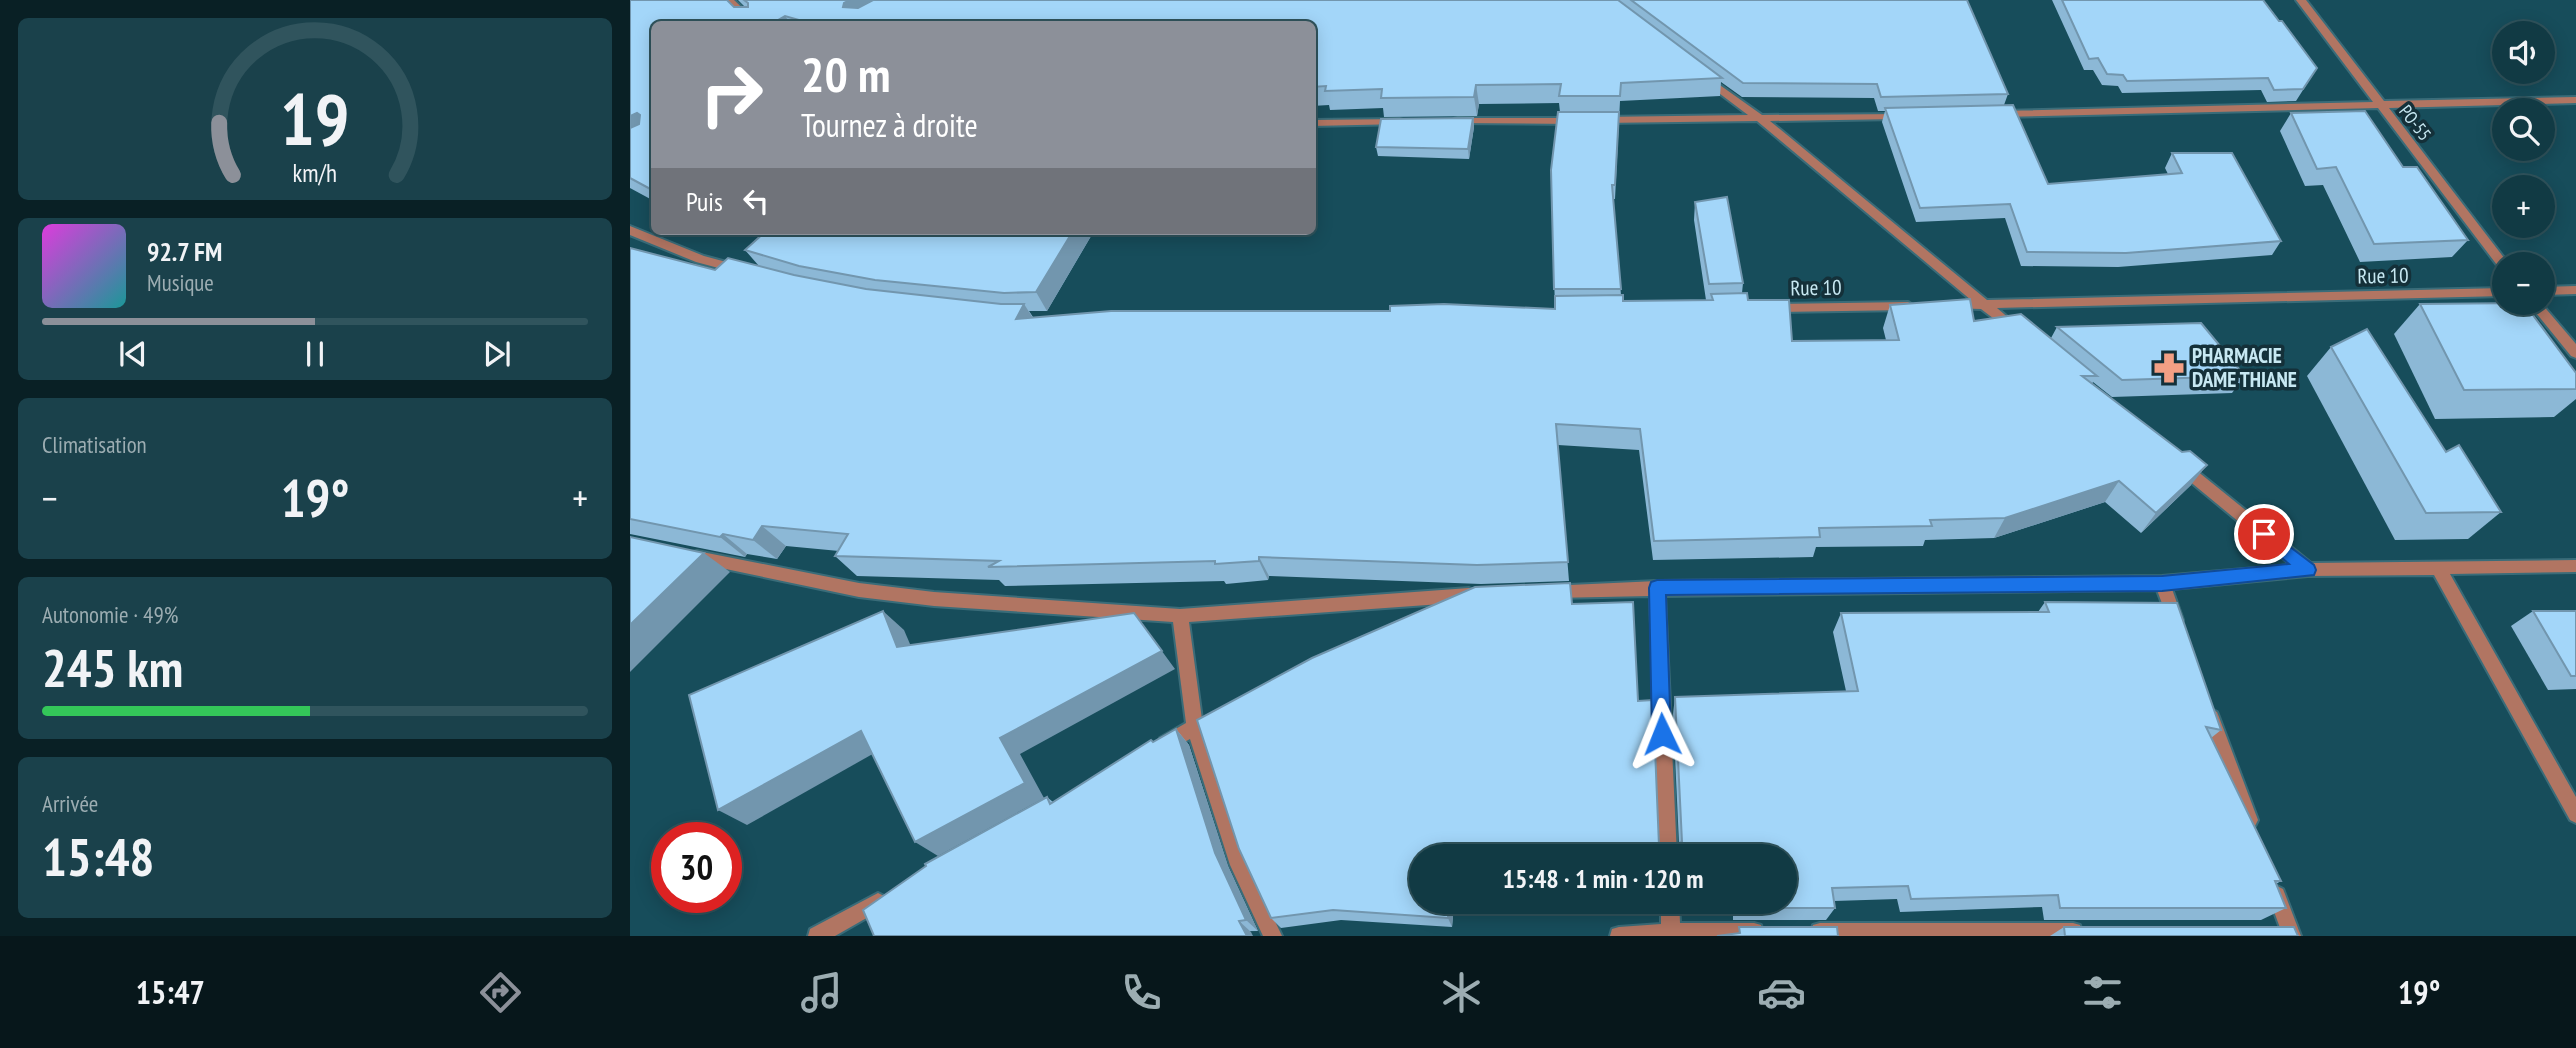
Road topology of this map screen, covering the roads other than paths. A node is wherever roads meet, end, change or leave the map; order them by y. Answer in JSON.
{"nodes":[{"id":1,"x":729,"y":0,"type":"edge"},
{"id":2,"x":2301,"y":0,"type":"edge"},
{"id":3,"x":751,"y":21,"type":"edge"},
{"id":4,"x":1697,"y":72,"type":"edge"},
{"id":5,"x":2576,"y":100,"type":"edge"},
{"id":6,"x":2379,"y":105,"type":"junction"},
{"id":7,"x":1994,"y":114,"type":"edge"},
{"id":8,"x":1912,"y":116,"type":"edge"},
{"id":9,"x":1760,"y":119,"type":"junction"},
{"id":10,"x":1448,"y":121,"type":"edge"},
{"id":11,"x":1316,"y":122,"type":"edge"},
{"id":12,"x":1408,"y":122,"type":"edge"},
{"id":13,"x":630,"y":230,"type":"edge"},
{"id":14,"x":2493,"y":252,"type":"edge"},
{"id":15,"x":751,"y":273,"type":"edge"},
{"id":16,"x":2576,"y":290,"type":"edge"},
{"id":17,"x":2555,"y":291,"type":"edge"},
{"id":18,"x":2492,"y":292,"type":"edge"},
{"id":19,"x":1985,"y":304,"type":"junction"},
{"id":20,"x":1916,"y":305,"type":"edge"},
{"id":21,"x":1943,"y":305,"type":"edge"},
{"id":22,"x":1764,"y":308,"type":"edge"},
{"id":23,"x":2544,"y":315,"type":"edge"},
{"id":24,"x":2028,"y":340,"type":"edge"},
{"id":25,"x":2576,"y":353,"type":"edge"},
{"id":26,"x":2168,"y":455,"type":"edge"},
{"id":27,"x":685,"y":554,"type":"edge"},
{"id":28,"x":2576,"y":566,"type":"edge"},
{"id":29,"x":2439,"y":569,"type":"junction"},
{"id":30,"x":2308,"y":570,"type":"junction"},
{"id":31,"x":2162,"y":583,"type":"junction"},
{"id":32,"x":1657,"y":588,"type":"junction"},
{"id":33,"x":1536,"y":592,"type":"edge"},
{"id":34,"x":1481,"y":594,"type":"edge"},
{"id":35,"x":1180,"y":616,"type":"junction"},
{"id":36,"x":2181,"y":635,"type":"edge"},
{"id":37,"x":2205,"y":700,"type":"edge"},
{"id":38,"x":1195,"y":727,"type":"junction"},
{"id":39,"x":1147,"y":754,"type":"edge"},
{"id":40,"x":2576,"y":814,"type":"edge"},
{"id":41,"x":2257,"y":842,"type":"edge"},
{"id":42,"x":1668,"y":844,"type":"edge"},
{"id":43,"x":2272,"y":881,"type":"edge"},
{"id":44,"x":894,"y":894,"type":"edge"},
{"id":45,"x":1670,"y":914,"type":"edge"},
{"id":46,"x":1768,"y":932,"type":"edge"},
{"id":47,"x":1795,"y":932,"type":"edge"},
{"id":48,"x":2098,"y":932,"type":"edge"},
{"id":49,"x":1671,"y":934,"type":"edge"},
{"id":50,"x":2287,"y":934,"type":"edge"},
{"id":51,"x":817,"y":936,"type":"edge"},
{"id":52,"x":1273,"y":936,"type":"edge"},
{"id":53,"x":1619,"y":936,"type":"edge"}],
"edges":[{"from":1,"to":3,"type":"street"},
{"from":2,"to":6,"type":"street","name":"PO-55"},
{"from":4,"to":9,"type":"street"},
{"from":5,"to":6,"type":"street"},
{"from":6,"to":7,"type":"street"},
{"from":6,"to":14,"type":"street","name":"PO-55"},
{"from":8,"to":9,"type":"street"},
{"from":9,"to":10,"type":"street"},
{"from":9,"to":19,"type":"street"},
{"from":11,"to":12,"type":"street"},
{"from":13,"to":15,"type":"street"},
{"from":16,"to":17,"type":"street"},
{"from":18,"to":19,"type":"street","name":"Rue 10"},
{"from":19,"to":21,"type":"street","name":"Rue 10"},
{"from":19,"to":24,"type":"street"},
{"from":20,"to":22,"type":"street","name":"Rue 10"},
{"from":23,"to":25,"type":"street"},
{"from":26,"to":30,"type":"street"},
{"from":27,"to":35,"type":"street"},
{"from":28,"to":29,"type":"street"},
{"from":29,"to":30,"type":"street"},
{"from":29,"to":40,"type":"street"},
{"from":30,"to":31,"type":"street"},
{"from":31,"to":32,"type":"street"},
{"from":31,"to":36,"type":"street"},
{"from":32,"to":33,"type":"street"},
{"from":32,"to":42,"type":"street"},
{"from":34,"to":35,"type":"street"},
{"from":35,"to":38,"type":"street"},
{"from":37,"to":41,"type":"street"},
{"from":38,"to":39,"type":"street"},
{"from":38,"to":52,"type":"street"},
{"from":43,"to":50,"type":"street"},
{"from":44,"to":51,"type":"street"},
{"from":45,"to":49,"type":"street"},
{"from":46,"to":49,"type":"street"},
{"from":47,"to":48,"type":"street"},
{"from":49,"to":53,"type":"street"}]}
